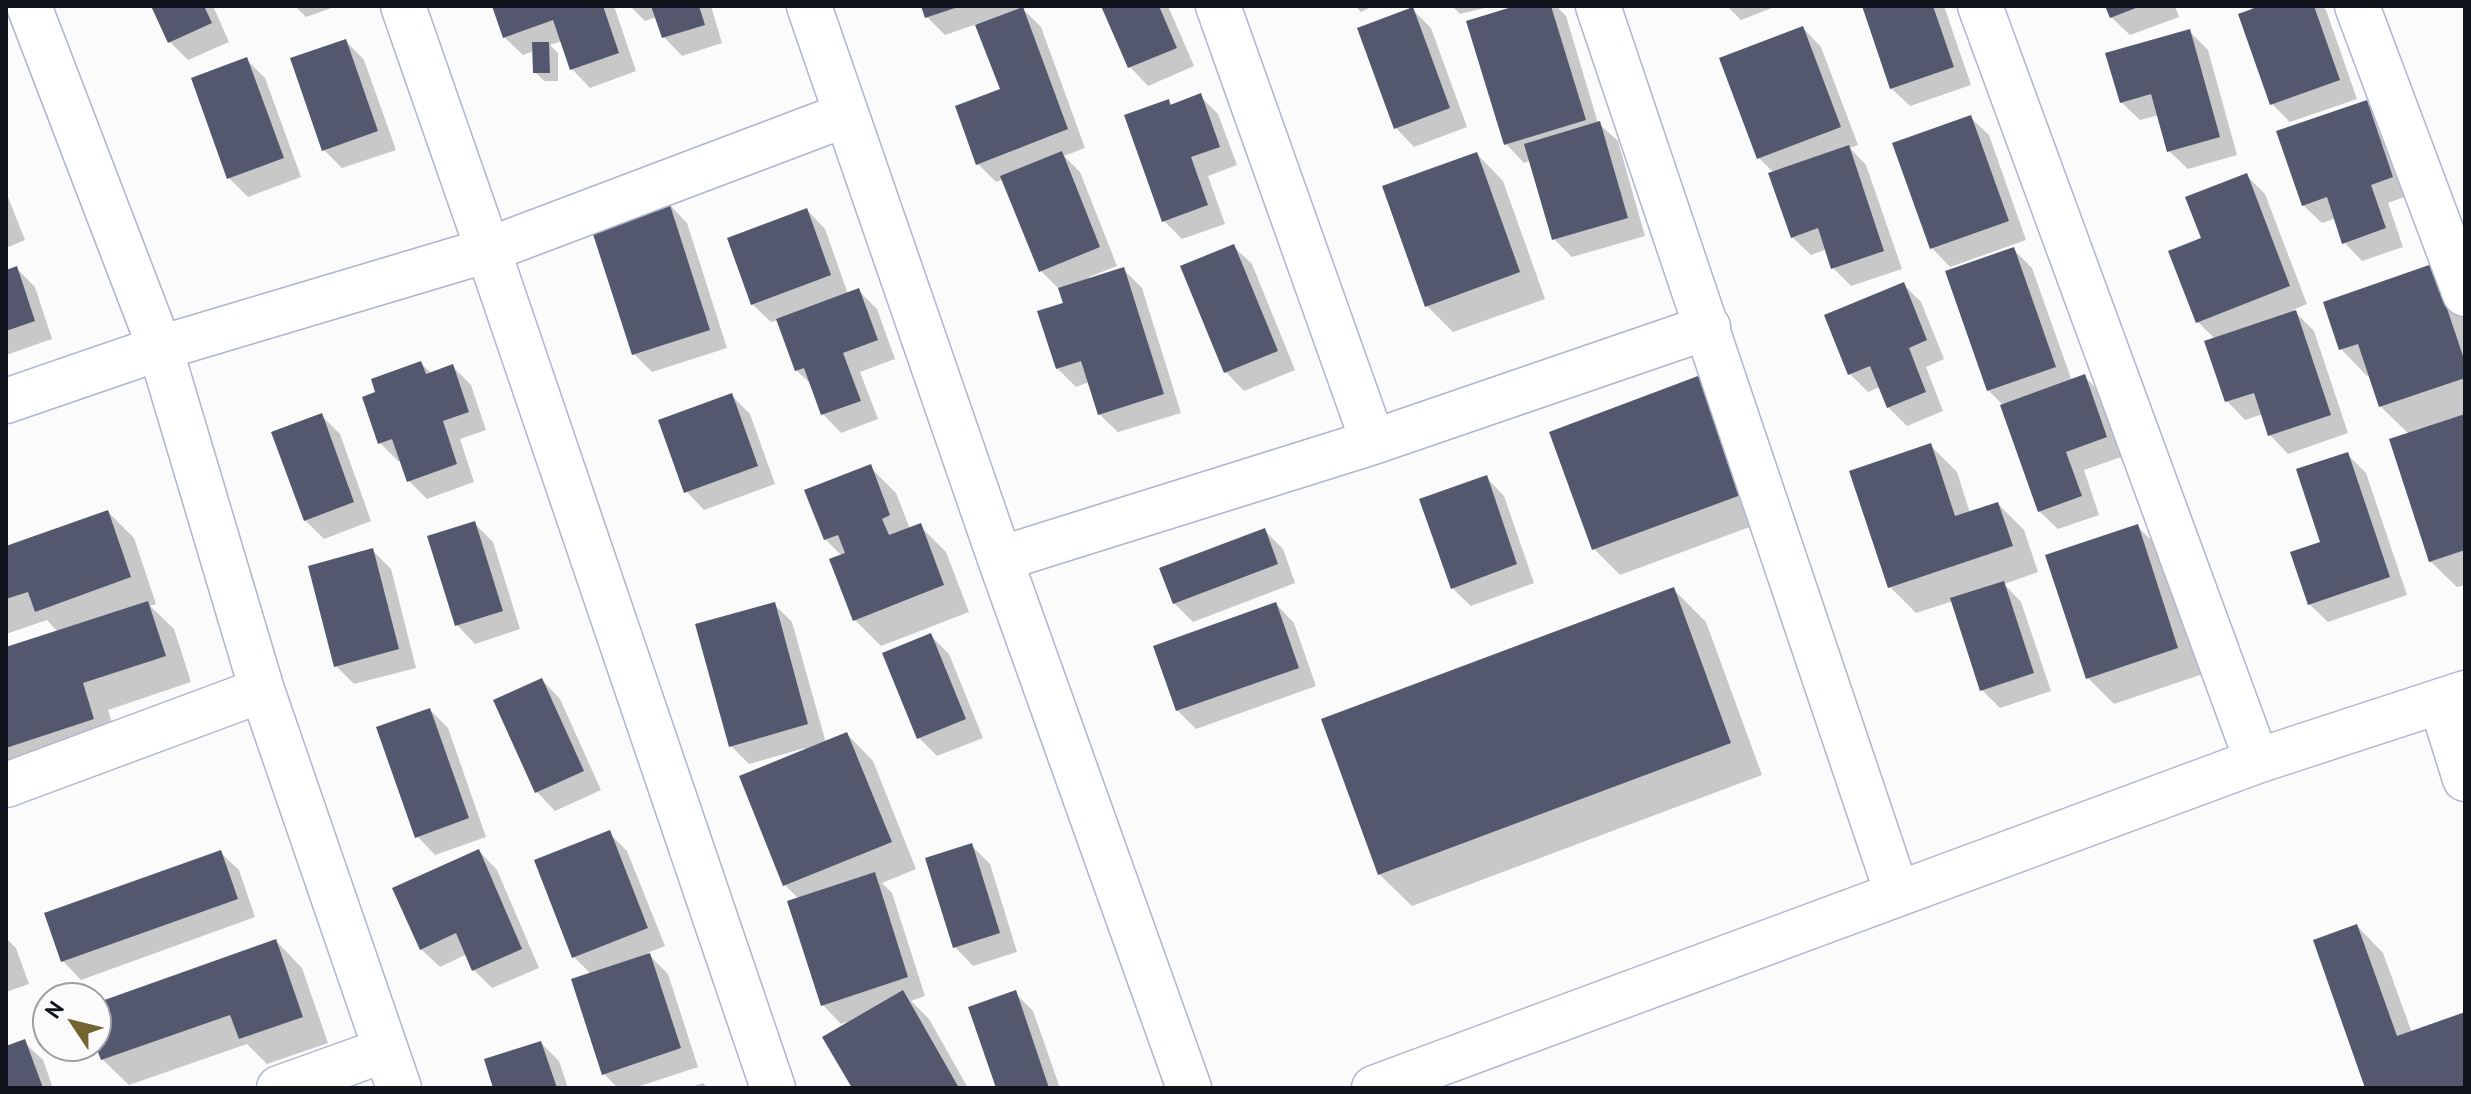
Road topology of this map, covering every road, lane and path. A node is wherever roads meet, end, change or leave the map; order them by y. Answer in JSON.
{"nodes":[{"id":1,"x":403,"y":6,"type":"edge"},
{"id":2,"x":809,"y":6,"type":"edge"},
{"id":3,"x":1218,"y":6,"type":"edge"},
{"id":4,"x":1598,"y":6,"type":"edge"},
{"id":5,"x":1980,"y":6,"type":"edge"},
{"id":6,"x":2357,"y":6,"type":"edge"},
{"id":7,"x":24,"y":25,"type":"edge"},
{"id":8,"x":845,"y":115,"type":"junction"},
{"id":9,"x":488,"y":250,"type":"junction"},
{"id":10,"x":2465,"y":294,"type":"edge"},
{"id":11,"x":1708,"y":327,"type":"junction"},
{"id":12,"x":160,"y":348,"type":"junction"},
{"id":13,"x":6,"y":401,"type":"edge"},
{"id":14,"x":1373,"y":442,"type":"junction"},
{"id":15,"x":1000,"y":559,"type":"junction"},
{"id":16,"x":262,"y":690,"type":"junction"},
{"id":17,"x":2453,"y":697,"type":"edge"},
{"id":18,"x":2257,"y":761,"type":"junction"},
{"id":19,"x":2465,"y":779,"type":"edge"},
{"id":20,"x":6,"y":785,"type":"edge"},
{"id":21,"x":1897,"y":893,"type":"junction"},
{"id":22,"x":392,"y":1069,"type":"edge"},
{"id":23,"x":279,"y":1088,"type":"edge"},
{"id":24,"x":773,"y":1088,"type":"edge"},
{"id":25,"x":1189,"y":1088,"type":"edge"},
{"id":26,"x":1374,"y":1088,"type":"edge"}],
"edges":[{"from":1,"to":9,"type":"street"},
{"from":2,"to":8,"type":"street"},
{"from":3,"to":14,"type":"street"},
{"from":4,"to":11,"type":"street"},
{"from":5,"to":18,"type":"street"},
{"from":6,"to":10,"type":"street"},
{"from":7,"to":12,"type":"street"},
{"from":8,"to":9,"type":"street"},
{"from":8,"to":15,"type":"street"},
{"from":9,"to":12,"type":"street"},
{"from":9,"to":24,"type":"street"},
{"from":11,"to":14,"type":"street"},
{"from":11,"to":21,"type":"street"},
{"from":12,"to":13,"type":"street"},
{"from":12,"to":16,"type":"street"},
{"from":14,"to":15,"type":"street"},
{"from":15,"to":25,"type":"street"},
{"from":16,"to":20,"type":"street"},
{"from":16,"to":22,"type":"street"},
{"from":17,"to":18,"type":"street"},
{"from":17,"to":19,"type":"street"},
{"from":18,"to":21,"type":"street"},
{"from":21,"to":26,"type":"street"},
{"from":22,"to":23,"type":"street"}]}
